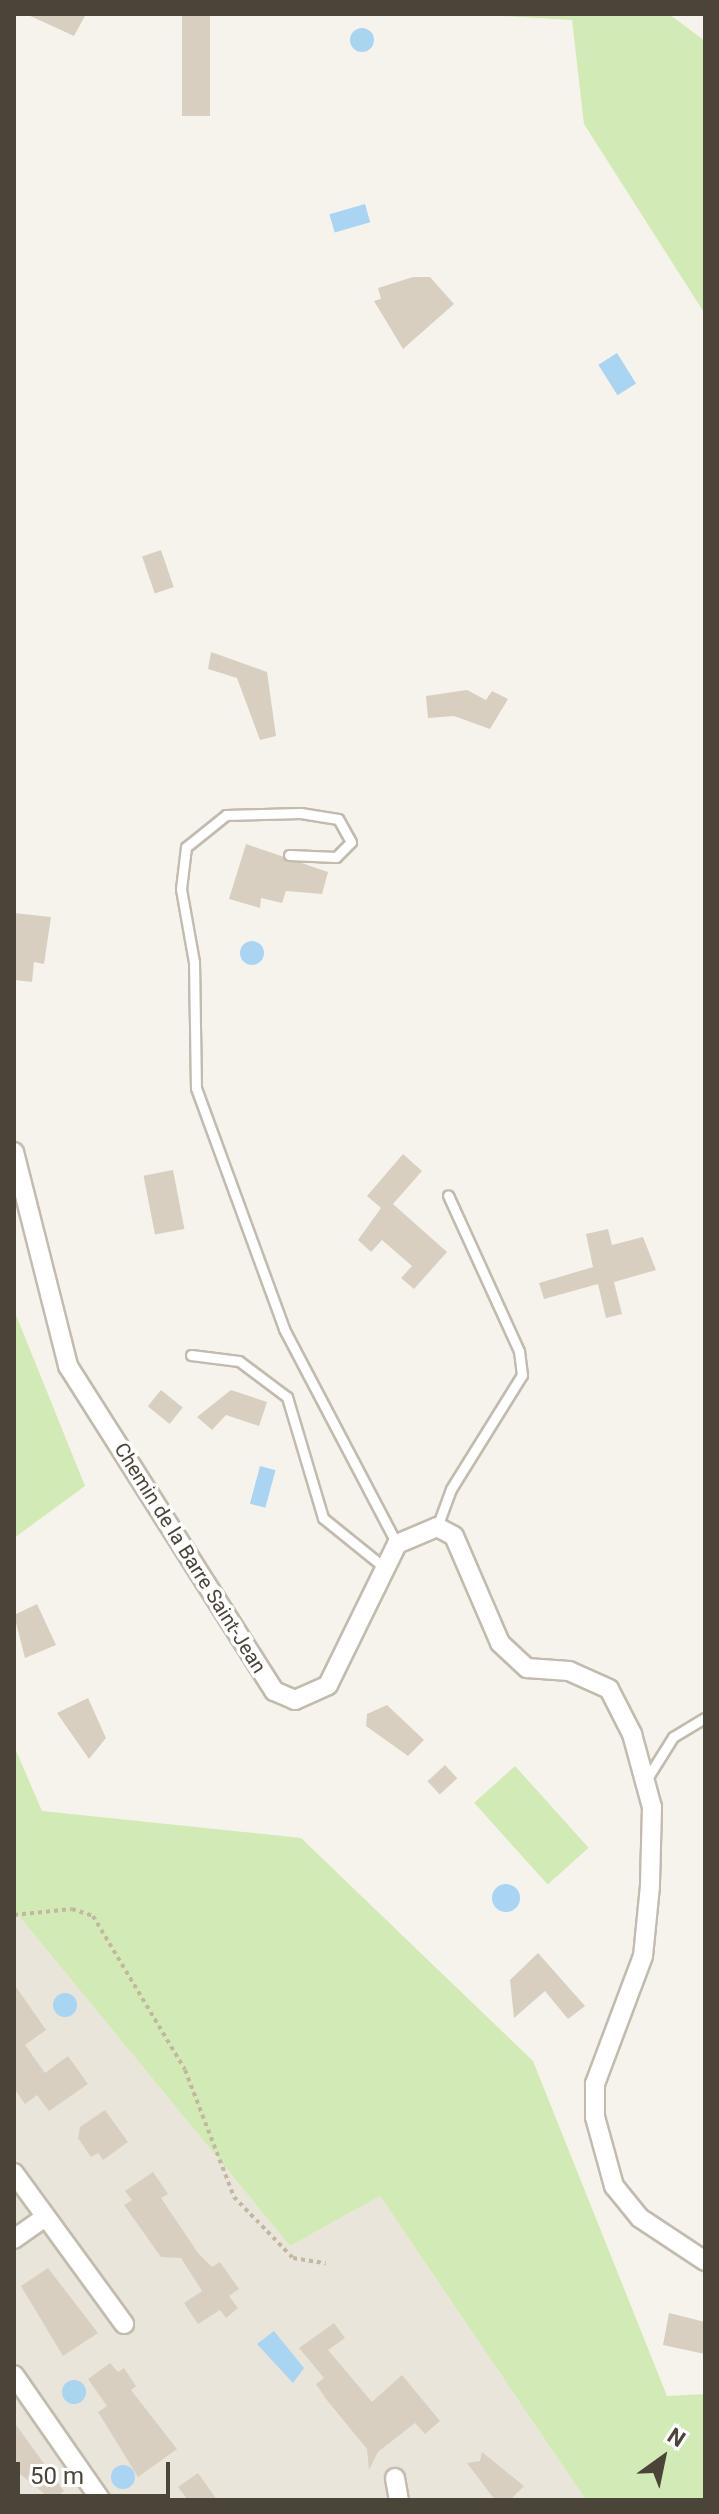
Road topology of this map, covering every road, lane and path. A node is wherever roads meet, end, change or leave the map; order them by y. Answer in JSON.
{"nodes":[{"id":1,"x":289,"y":855,"type":"dead end"},
{"id":2,"x":14,"y":1152,"type":"edge"},
{"id":3,"x":448,"y":1195,"type":"dead end"},
{"id":4,"x":191,"y":1355,"type":"dead end"},
{"id":5,"x":437,"y":1527,"type":"junction"},
{"id":6,"x":397,"y":1544,"type":"junction"},
{"id":7,"x":385,"y":1568,"type":"junction"},
{"id":8,"x":705,"y":1718,"type":"edge"},
{"id":9,"x":645,"y":1782,"type":"junction"},
{"id":10,"x":14,"y":1915,"type":"edge"},
{"id":11,"x":14,"y":2173,"type":"edge"},
{"id":12,"x":45,"y":2217,"type":"junction"},
{"id":13,"x":14,"y":2239,"type":"edge"},
{"id":14,"x":705,"y":2261,"type":"edge"},
{"id":15,"x":326,"y":2263,"type":"dead end"},
{"id":16,"x":124,"y":2324,"type":"dead end"},
{"id":17,"x":14,"y":2375,"type":"edge"},
{"id":18,"x":395,"y":2478,"type":"dead end"},
{"id":19,"x":101,"y":2500,"type":"edge"},
{"id":20,"x":399,"y":2500,"type":"edge"}],
"edges":[{"from":1,"to":6,"type":"lane"},
{"from":2,"to":7,"type":"street","name":"Chemin de la Barre Saint-Jean"},
{"from":3,"to":5,"type":"lane"},
{"from":4,"to":7,"type":"lane"},
{"from":5,"to":6,"type":"street"},
{"from":5,"to":9,"type":"street"},
{"from":6,"to":7,"type":"street","name":"Chemin de la Barre Saint-Jean"},
{"from":8,"to":9,"type":"lane"},
{"from":9,"to":14,"type":"street"},
{"from":10,"to":15,"type":"path"},
{"from":11,"to":12,"type":"street"},
{"from":12,"to":13,"type":"street"},
{"from":12,"to":16,"type":"street"},
{"from":17,"to":19,"type":"street"},
{"from":18,"to":20,"type":"street"}]}
